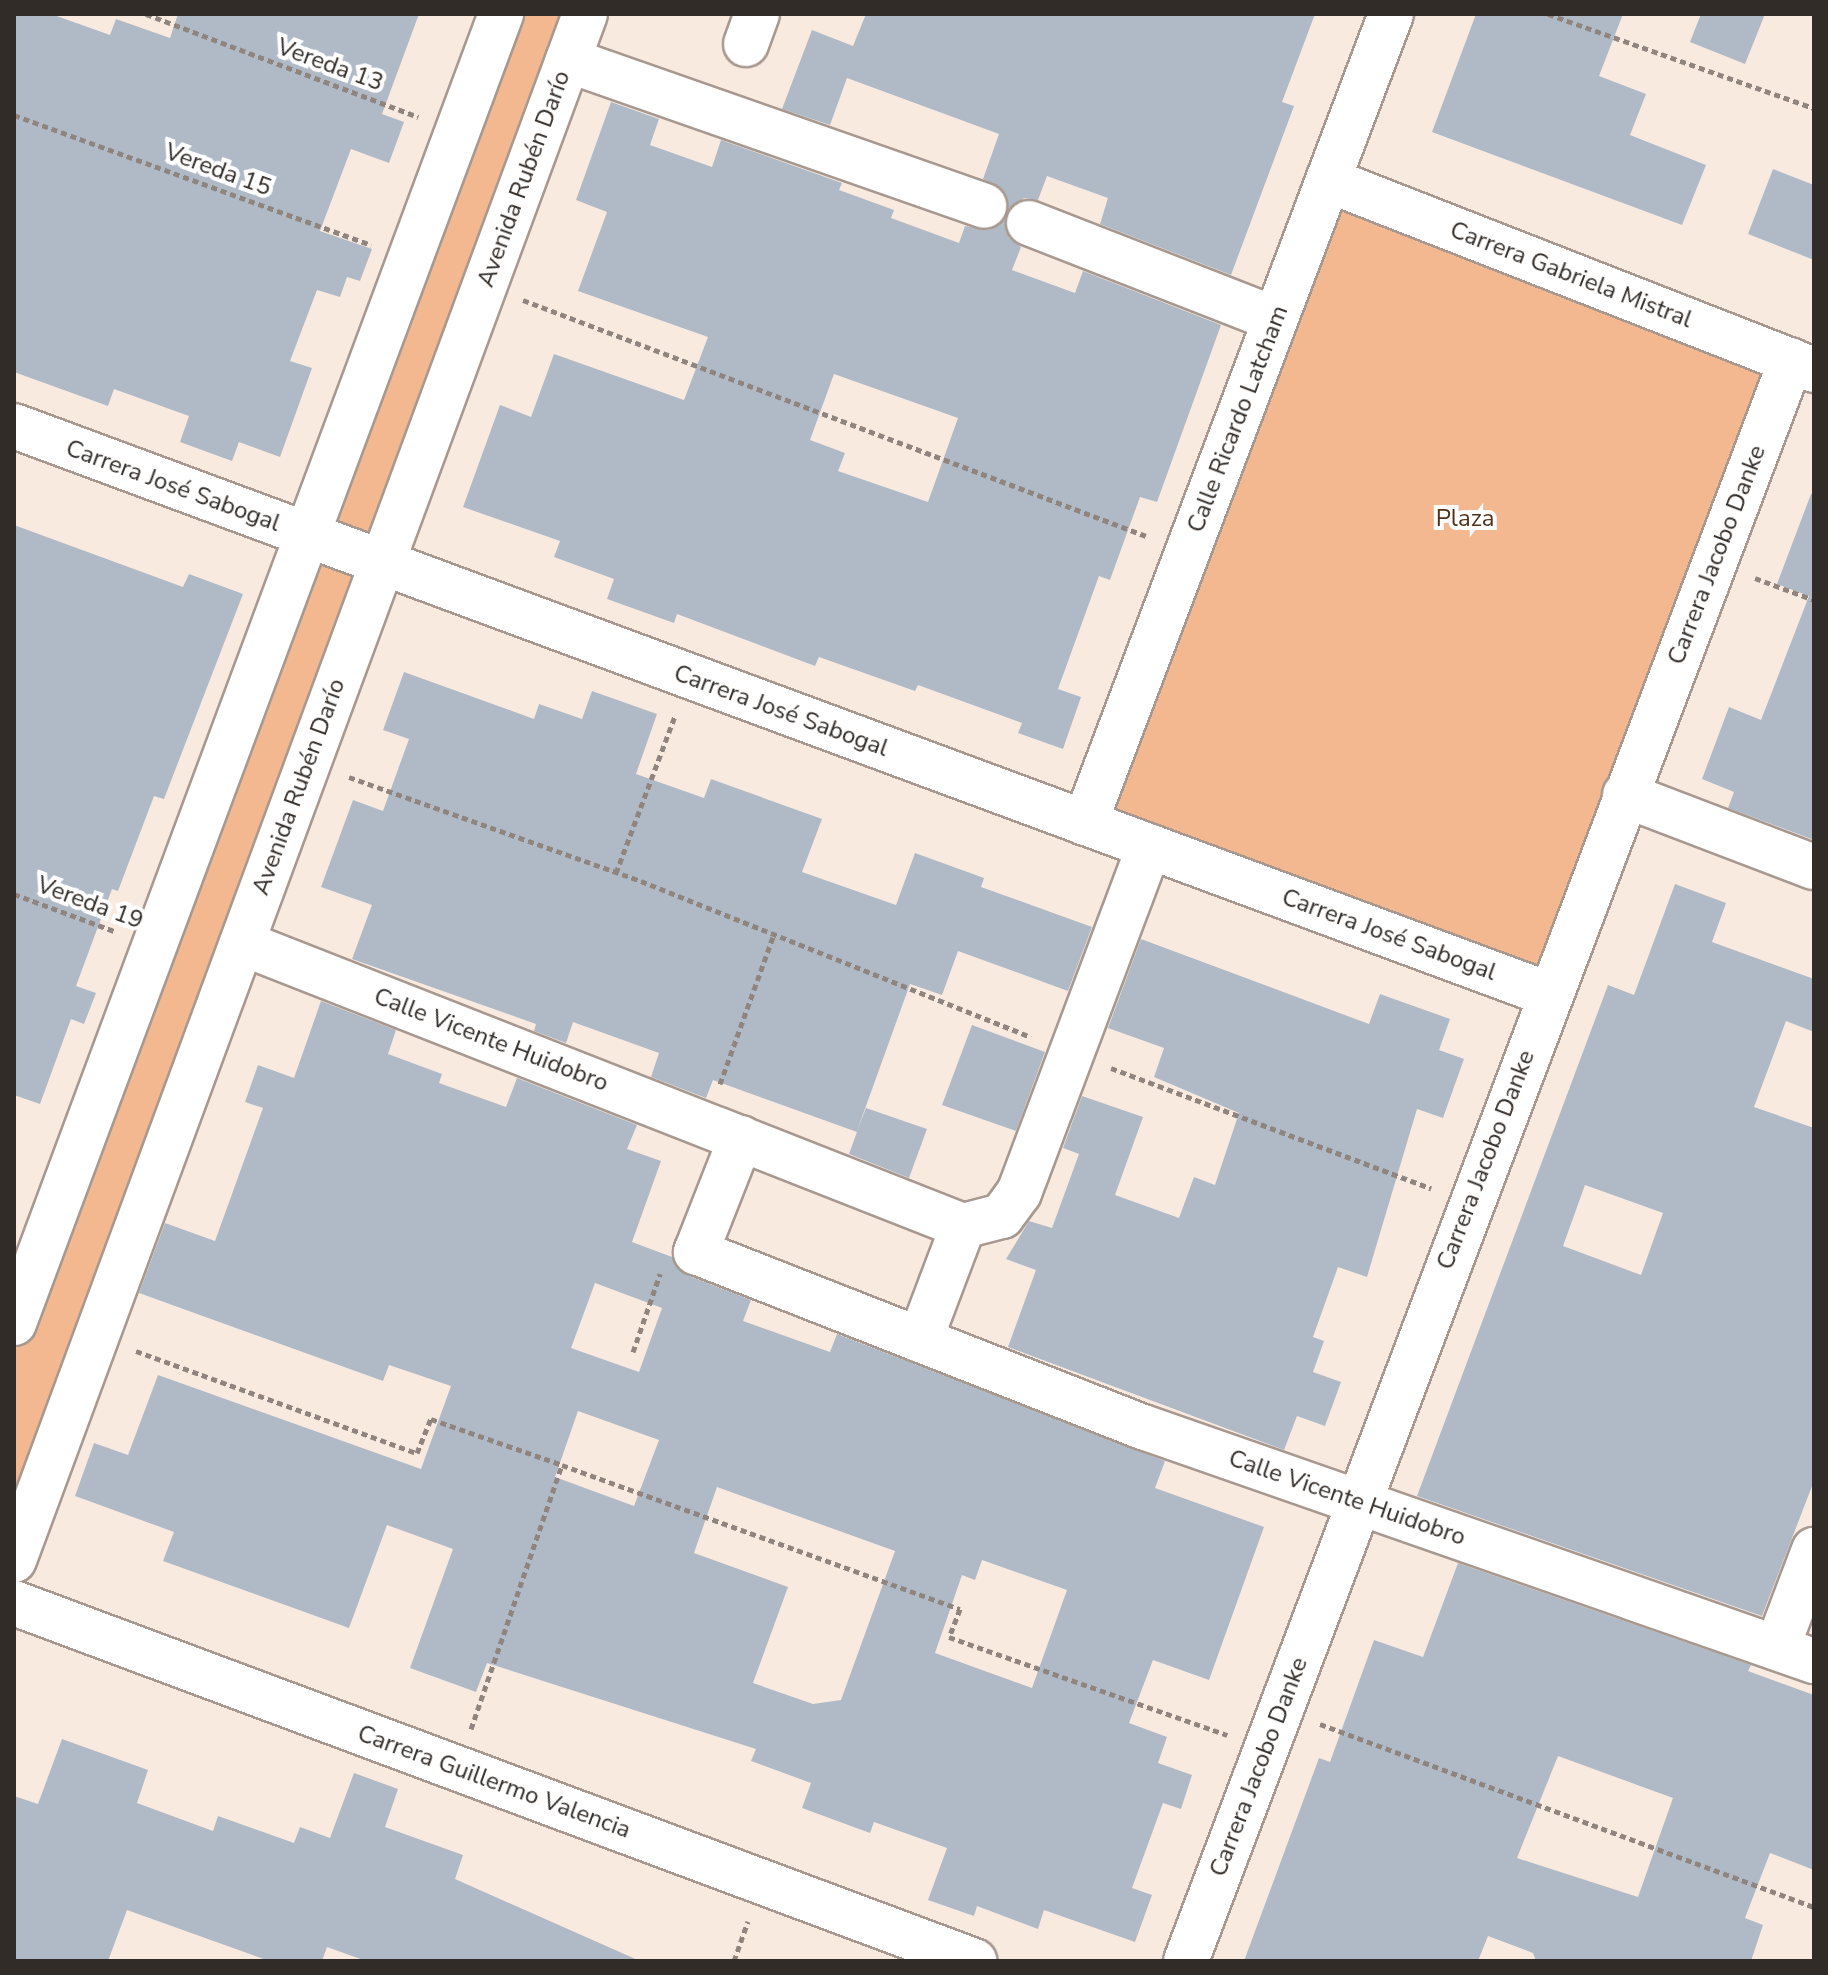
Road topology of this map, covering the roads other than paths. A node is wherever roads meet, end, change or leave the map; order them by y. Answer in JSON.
{"nodes":[{"id":1,"x":501,"y":14,"type":"edge"},
{"id":2,"x":585,"y":14,"type":"edge"},
{"id":3,"x":1391,"y":14,"type":"edge"},
{"id":4,"x":568,"y":60,"type":"junction"},
{"id":5,"x":1328,"y":180,"type":"junction"},
{"id":6,"x":984,"y":206,"type":"dead end"},
{"id":7,"x":1029,"y":223,"type":"dead end"},
{"id":8,"x":1275,"y":319,"type":"junction"},
{"id":9,"x":1802,"y":366,"type":"edge"},
{"id":10,"x":14,"y":426,"type":"edge"},
{"id":11,"x":307,"y":536,"type":"junction"},
{"id":12,"x":382,"y":563,"type":"junction"},
{"id":13,"x":1625,"y":795,"type":"junction"},
{"id":14,"x":1085,"y":823,"type":"junction"},
{"id":15,"x":1149,"y":847,"type":"junction"},
{"id":16,"x":1814,"y":867,"type":"edge"},
{"id":17,"x":242,"y":943,"type":"junction"},
{"id":18,"x":1548,"y":994,"type":"junction"},
{"id":19,"x":723,"y":1131,"type":"junction"},
{"id":20,"x":963,"y":1226,"type":"junction"},
{"id":21,"x":14,"y":1323,"type":"edge"},
{"id":22,"x":920,"y":1340,"type":"junction"},
{"id":23,"x":1358,"y":1503,"type":"junction"},
{"id":24,"x":1814,"y":1550,"type":"edge"},
{"id":25,"x":14,"y":1560,"type":"edge"},
{"id":26,"x":14,"y":1603,"type":"edge"},
{"id":27,"x":1796,"y":1654,"type":"edge"},
{"id":28,"x":974,"y":1961,"type":"edge"},
{"id":29,"x":1186,"y":1961,"type":"edge"}],
"edges":[{"from":1,"to":11,"type":"street"},
{"from":2,"to":4,"type":"street","name":"Avenida Rubén Darío"},
{"from":3,"to":5,"type":"street","name":"Calle Ricardo Latcham"},
{"from":4,"to":6,"type":"street"},
{"from":4,"to":12,"type":"street","name":"Avenida Rubén Darío"},
{"from":5,"to":8,"type":"street","name":"Calle Ricardo Latcham"},
{"from":5,"to":9,"type":"street","name":"Carrera Gabriela Mistral"},
{"from":7,"to":8,"type":"street"},
{"from":8,"to":14,"type":"street","name":"Calle Ricardo Latcham"},
{"from":9,"to":13,"type":"street","name":"Carrera Jacobo Danke"},
{"from":10,"to":11,"type":"street","name":"Carrera José Sabogal"},
{"from":11,"to":12,"type":"street","name":"Carrera José Sabogal"},
{"from":11,"to":21,"type":"street"},
{"from":12,"to":14,"type":"street","name":"Carrera José Sabogal"},
{"from":12,"to":17,"type":"street","name":"Avenida Rubén Darío"},
{"from":13,"to":16,"type":"street"},
{"from":13,"to":18,"type":"street","name":"Carrera Jacobo Danke"},
{"from":14,"to":15,"type":"street","name":"Carrera José Sabogal"},
{"from":15,"to":18,"type":"street","name":"Carrera José Sabogal"},
{"from":15,"to":20,"type":"street"},
{"from":17,"to":19,"type":"street","name":"Calle Vicente Huidobro"},
{"from":17,"to":25,"type":"street","name":"Avenida Rubén Darío"},
{"from":18,"to":23,"type":"street","name":"Carrera Jacobo Danke"},
{"from":19,"to":20,"type":"street","name":"Calle Vicente Huidobro"},
{"from":19,"to":22,"type":"street","name":"Calle Vicente Huidobro"},
{"from":20,"to":22,"type":"street"},
{"from":22,"to":23,"type":"street","name":"Calle Vicente Huidobro"},
{"from":23,"to":27,"type":"street","name":"Calle Vicente Huidobro"},
{"from":23,"to":29,"type":"street","name":"Carrera Jacobo Danke"},
{"from":24,"to":27,"type":"street","name":"Calle Vicente Huidobro"},
{"from":26,"to":28,"type":"street","name":"Carrera Guillermo Valencia"}]}
